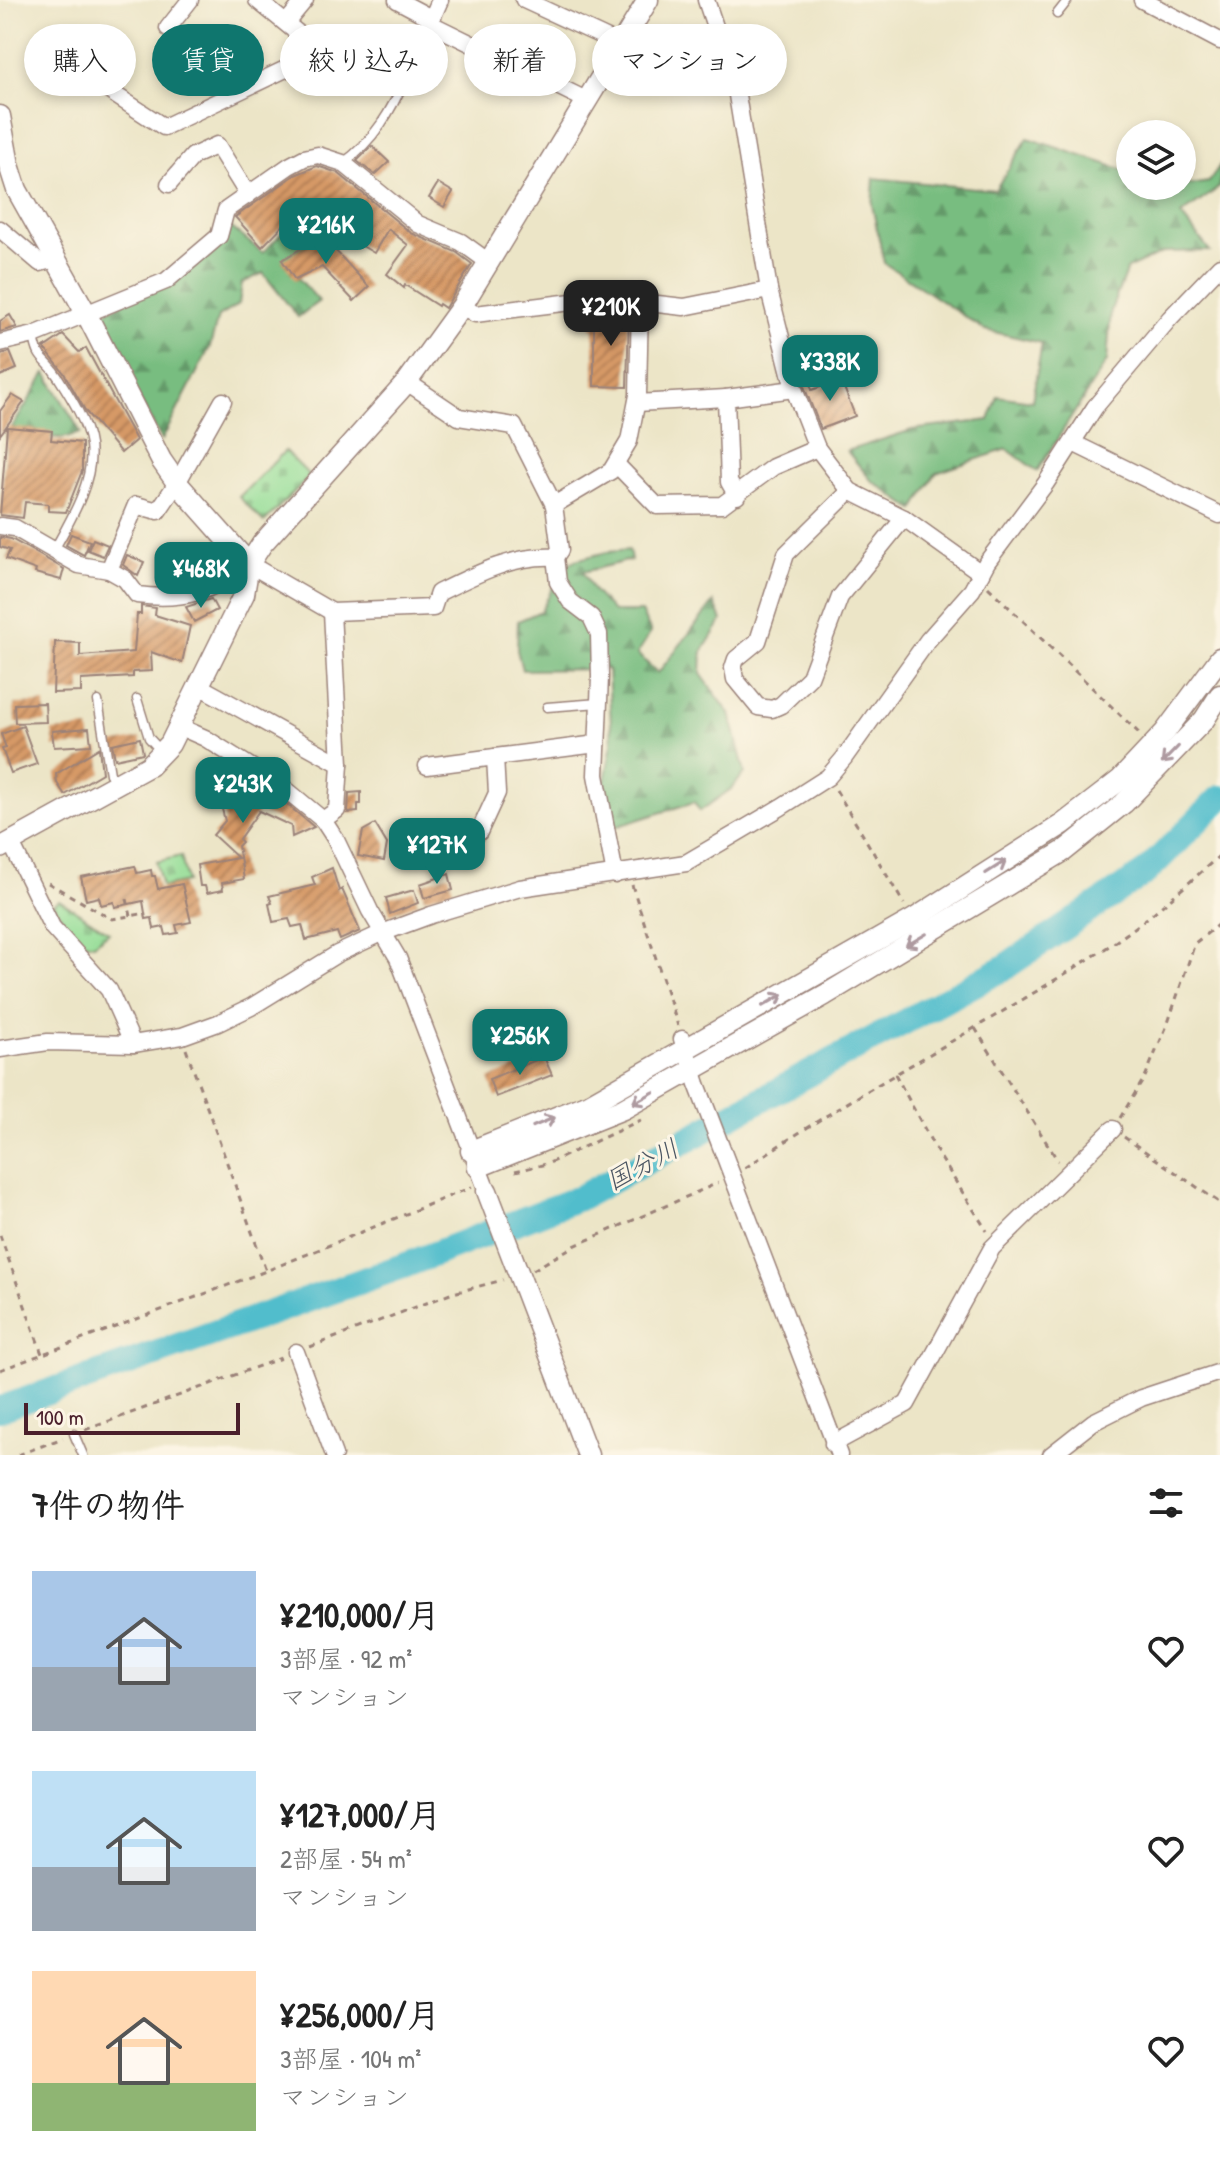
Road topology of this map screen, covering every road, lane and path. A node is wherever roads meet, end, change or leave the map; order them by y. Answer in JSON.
{"nodes":[{"id":1,"x":190,"y":0,"type":"edge"},
{"id":2,"x":257,"y":0,"type":"edge"},
{"id":3,"x":305,"y":0,"type":"edge"},
{"id":4,"x":397,"y":0,"type":"edge"},
{"id":5,"x":440,"y":0,"type":"edge"},
{"id":6,"x":524,"y":0,"type":"edge"},
{"id":7,"x":648,"y":0,"type":"edge"},
{"id":8,"x":706,"y":0,"type":"edge"},
{"id":9,"x":1068,"y":0,"type":"edge"},
{"id":10,"x":1142,"y":0,"type":"edge"},
{"id":11,"x":1057,"y":14,"type":"dead end"},
{"id":12,"x":430,"y":21,"type":"junction"},
{"id":13,"x":286,"y":23,"type":"joint"},
{"id":14,"x":171,"y":24,"type":"edge"},
{"id":15,"x":429,"y":24,"type":"edge"},
{"id":16,"x":634,"y":24,"type":"edge"},
{"id":17,"x":592,"y":32,"type":"edge"},
{"id":18,"x":1220,"y":41,"type":"edge"},
{"id":19,"x":280,"y":72,"type":"edge"},
{"id":20,"x":592,"y":94,"type":"edge"},
{"id":21,"x":117,"y":96,"type":"edge"},
{"id":22,"x":398,"y":96,"type":"edge"},
{"id":23,"x":588,"y":101,"type":"junction"},
{"id":24,"x":0,"y":116,"type":"edge"},
{"id":25,"x":343,"y":163,"type":"junction"},
{"id":26,"x":169,"y":184,"type":"dead end"},
{"id":27,"x":248,"y":195,"type":"junction"},
{"id":28,"x":0,"y":229,"type":"edge"},
{"id":29,"x":55,"y":259,"type":"junction"},
{"id":30,"x":490,"y":263,"type":"junction"},
{"id":31,"x":1220,"y":266,"type":"edge"},
{"id":32,"x":769,"y":290,"type":"junction"},
{"id":33,"x":640,"y":303,"type":"junction"},
{"id":34,"x":462,"y":306,"type":"junction"},
{"id":35,"x":86,"y":313,"type":"junction"},
{"id":36,"x":34,"y":335,"type":"junction"},
{"id":37,"x":0,"y":343,"type":"edge"},
{"id":38,"x":407,"y":382,"type":"junction"},
{"id":39,"x":794,"y":389,"type":"junction"},
{"id":40,"x":726,"y":398,"type":"junction"},
{"id":41,"x":223,"y":401,"type":"dead end"},
{"id":42,"x":637,"y":403,"type":"junction"},
{"id":43,"x":1073,"y":443,"type":"junction"},
{"id":44,"x":817,"y":448,"type":"junction"},
{"id":45,"x":617,"y":465,"type":"junction"},
{"id":46,"x":177,"y":483,"type":"junction"},
{"id":47,"x":850,"y":491,"type":"junction"},
{"id":48,"x":737,"y":496,"type":"junction"},
{"id":49,"x":554,"y":505,"type":"junction"},
{"id":50,"x":1220,"y":515,"type":"edge"},
{"id":51,"x":904,"y":518,"type":"junction"},
{"id":52,"x":0,"y":526,"type":"edge"},
{"id":53,"x":54,"y":550,"type":"junction"},
{"id":54,"x":555,"y":557,"type":"junction"},
{"id":55,"x":249,"y":564,"type":"junction"},
{"id":56,"x":109,"y":570,"type":"junction"},
{"id":57,"x":981,"y":573,"type":"junction"},
{"id":58,"x":332,"y":612,"type":"junction"},
{"id":59,"x":1220,"y":658,"type":"edge"},
{"id":60,"x":199,"y":686,"type":"junction"},
{"id":61,"x":1220,"y":695,"type":"edge"},
{"id":62,"x":137,"y":699,"type":"dead end"},
{"id":63,"x":98,"y":701,"type":"dead end"},
{"id":64,"x":599,"y":703,"type":"junction"},
{"id":65,"x":547,"y":707,"type":"dead end"},
{"id":66,"x":180,"y":727,"type":"junction"},
{"id":67,"x":597,"y":744,"type":"junction"},
{"id":68,"x":1152,"y":746,"type":"junction"},
{"id":69,"x":162,"y":752,"type":"junction"},
{"id":70,"x":495,"y":757,"type":"junction"},
{"id":71,"x":340,"y":764,"type":"junction"},
{"id":72,"x":427,"y":766,"type":"dead end"},
{"id":73,"x":828,"y":777,"type":"junction"},
{"id":74,"x":117,"y":784,"type":"junction"},
{"id":75,"x":323,"y":820,"type":"junction"},
{"id":76,"x":5,"y":846,"type":"edge"},
{"id":77,"x":407,"y":853,"type":"dead end"},
{"id":78,"x":1220,"y":855,"type":"edge"},
{"id":79,"x":622,"y":874,"type":"junction"},
{"id":80,"x":46,"y":881,"type":"dead end"},
{"id":81,"x":127,"y":899,"type":"dead end"},
{"id":82,"x":141,"y":914,"type":"dead end"},
{"id":83,"x":131,"y":916,"type":"junction"},
{"id":84,"x":914,"y":919,"type":"junction"},
{"id":85,"x":1220,"y":923,"type":"edge"},
{"id":86,"x":382,"y":933,"type":"junction"},
{"id":87,"x":974,"y":1026,"type":"junction"},
{"id":88,"x":182,"y":1036,"type":"junction"},
{"id":89,"x":133,"y":1044,"type":"junction"},
{"id":90,"x":684,"y":1045,"type":"junction"},
{"id":91,"x":0,"y":1049,"type":"edge"},
{"id":92,"x":693,"y":1071,"type":"junction"},
{"id":93,"x":895,"y":1074,"type":"junction"},
{"id":94,"x":1113,"y":1129,"type":"junction"},
{"id":95,"x":474,"y":1159,"type":"junction"},
{"id":96,"x":731,"y":1173,"type":"junction"},
{"id":97,"x":1066,"y":1174,"type":"junction"},
{"id":98,"x":482,"y":1190,"type":"junction"},
{"id":99,"x":1220,"y":1203,"type":"edge"},
{"id":100,"x":0,"y":1235,"type":"edge"},
{"id":101,"x":996,"y":1244,"type":"junction"},
{"id":102,"x":266,"y":1271,"type":"junction"},
{"id":103,"x":518,"y":1272,"type":"junction"},
{"id":104,"x":296,"y":1352,"type":"junction"},
{"id":105,"x":42,"y":1354,"type":"junction"},
{"id":106,"x":0,"y":1370,"type":"edge"},
{"id":107,"x":1220,"y":1372,"type":"edge"},
{"id":108,"x":74,"y":1434,"type":"junction"},
{"id":109,"x":836,"y":1449,"type":"edge"},
{"id":110,"x":18,"y":1455,"type":"edge"},
{"id":111,"x":83,"y":1455,"type":"edge"},
{"id":112,"x":334,"y":1455,"type":"edge"},
{"id":113,"x":588,"y":1455,"type":"edge"},
{"id":114,"x":1051,"y":1455,"type":"edge"}],
"edges":[{"from":1,"to":14,"type":"street"},
{"from":2,"to":13,"type":"street"},
{"from":3,"to":13,"type":"street"},
{"from":4,"to":12,"type":"street"},
{"from":5,"to":12,"type":"street"},
{"from":6,"to":17,"type":"street"},
{"from":7,"to":16,"type":"street"},
{"from":8,"to":32,"type":"street"},
{"from":9,"to":11,"type":"lane"},
{"from":10,"to":18,"type":"street"},
{"from":12,"to":15,"type":"street"},
{"from":12,"to":23,"type":"street"},
{"from":19,"to":21,"type":"street"},
{"from":20,"to":23,"type":"street"},
{"from":22,"to":25,"type":"lane"},
{"from":23,"to":30,"type":"street"},
{"from":24,"to":29,"type":"street"},
{"from":25,"to":27,"type":"street"},
{"from":25,"to":30,"type":"street"},
{"from":26,"to":27,"type":"street"},
{"from":27,"to":35,"type":"street"},
{"from":28,"to":29,"type":"street"},
{"from":29,"to":35,"type":"street"},
{"from":30,"to":34,"type":"street"},
{"from":31,"to":43,"type":"street"},
{"from":32,"to":33,"type":"street"},
{"from":32,"to":39,"type":"street"},
{"from":33,"to":34,"type":"street"},
{"from":33,"to":42,"type":"street"},
{"from":34,"to":38,"type":"street"},
{"from":35,"to":36,"type":"street"},
{"from":35,"to":46,"type":"street"},
{"from":36,"to":37,"type":"street"},
{"from":36,"to":53,"type":"lane"},
{"from":38,"to":49,"type":"street"},
{"from":38,"to":55,"type":"street"},
{"from":39,"to":40,"type":"street"},
{"from":39,"to":44,"type":"street"},
{"from":40,"to":42,"type":"street"},
{"from":40,"to":48,"type":"street"},
{"from":41,"to":46,"type":"street"},
{"from":42,"to":45,"type":"street"},
{"from":43,"to":50,"type":"street"},
{"from":43,"to":57,"type":"street"},
{"from":44,"to":47,"type":"street"},
{"from":44,"to":48,"type":"street"},
{"from":45,"to":48,"type":"street"},
{"from":45,"to":49,"type":"street"},
{"from":46,"to":55,"type":"street"},
{"from":46,"to":56,"type":"street"},
{"from":47,"to":51,"type":"street"},
{"from":47,"to":51,"type":"street"},
{"from":49,"to":54,"type":"street"},
{"from":51,"to":57,"type":"street"},
{"from":52,"to":53,"type":"street"},
{"from":53,"to":56,"type":"street"},
{"from":54,"to":58,"type":"street"},
{"from":54,"to":64,"type":"street"},
{"from":55,"to":56,"type":"street"},
{"from":55,"to":58,"type":"street"},
{"from":55,"to":60,"type":"street"},
{"from":57,"to":68,"type":"path"},
{"from":57,"to":73,"type":"street"},
{"from":58,"to":71,"type":"street"},
{"from":59,"to":68,"type":"street"},
{"from":60,"to":66,"type":"street"},
{"from":60,"to":71,"type":"street"},
{"from":61,"to":92,"type":"street","one_way":true},
{"from":62,"to":69,"type":"lane"},
{"from":63,"to":74,"type":"lane"},
{"from":64,"to":65,"type":"lane"},
{"from":64,"to":67,"type":"street"},
{"from":66,"to":69,"type":"street"},
{"from":66,"to":75,"type":"street"},
{"from":67,"to":70,"type":"street"},
{"from":67,"to":79,"type":"street"},
{"from":84,"to":68,"type":"street","one_way":true},
{"from":69,"to":74,"type":"street"},
{"from":70,"to":72,"type":"street"},
{"from":70,"to":77,"type":"street"},
{"from":71,"to":75,"type":"street"},
{"from":73,"to":79,"type":"street"},
{"from":73,"to":84,"type":"path"},
{"from":74,"to":76,"type":"street"},
{"from":75,"to":86,"type":"street"},
{"from":76,"to":89,"type":"street"},
{"from":78,"to":87,"type":"path"},
{"from":79,"to":86,"type":"street"},
{"from":79,"to":90,"type":"path"},
{"from":80,"to":83,"type":"path"},
{"from":81,"to":83,"type":"path"},
{"from":82,"to":83,"type":"path"},
{"from":90,"to":84,"type":"street","one_way":true},
{"from":85,"to":94,"type":"path"},
{"from":86,"to":88,"type":"street"},
{"from":86,"to":95,"type":"street"},
{"from":87,"to":93,"type":"path"},
{"from":87,"to":97,"type":"path"},
{"from":88,"to":89,"type":"street"},
{"from":88,"to":102,"type":"path"},
{"from":89,"to":91,"type":"street"},
{"from":90,"to":92,"type":"street"},
{"from":95,"to":90,"type":"street","one_way":true},
{"from":92,"to":95,"type":"street","one_way":true},
{"from":92,"to":96,"type":"street"},
{"from":93,"to":96,"type":"path"},
{"from":93,"to":101,"type":"path"},
{"from":94,"to":97,"type":"street"},
{"from":94,"to":99,"type":"path"},
{"from":95,"to":98,"type":"street"},
{"from":96,"to":103,"type":"path"},
{"from":96,"to":109,"type":"street"},
{"from":97,"to":101,"type":"street"},
{"from":98,"to":102,"type":"path"},
{"from":98,"to":103,"type":"street"},
{"from":100,"to":105,"type":"path"},
{"from":101,"to":109,"type":"street"},
{"from":102,"to":105,"type":"path"},
{"from":103,"to":104,"type":"path"},
{"from":103,"to":113,"type":"street"},
{"from":104,"to":108,"type":"path"},
{"from":104,"to":112,"type":"street"},
{"from":105,"to":106,"type":"path"},
{"from":107,"to":114,"type":"street"},
{"from":108,"to":110,"type":"path"},
{"from":108,"to":111,"type":"lane"}]}
